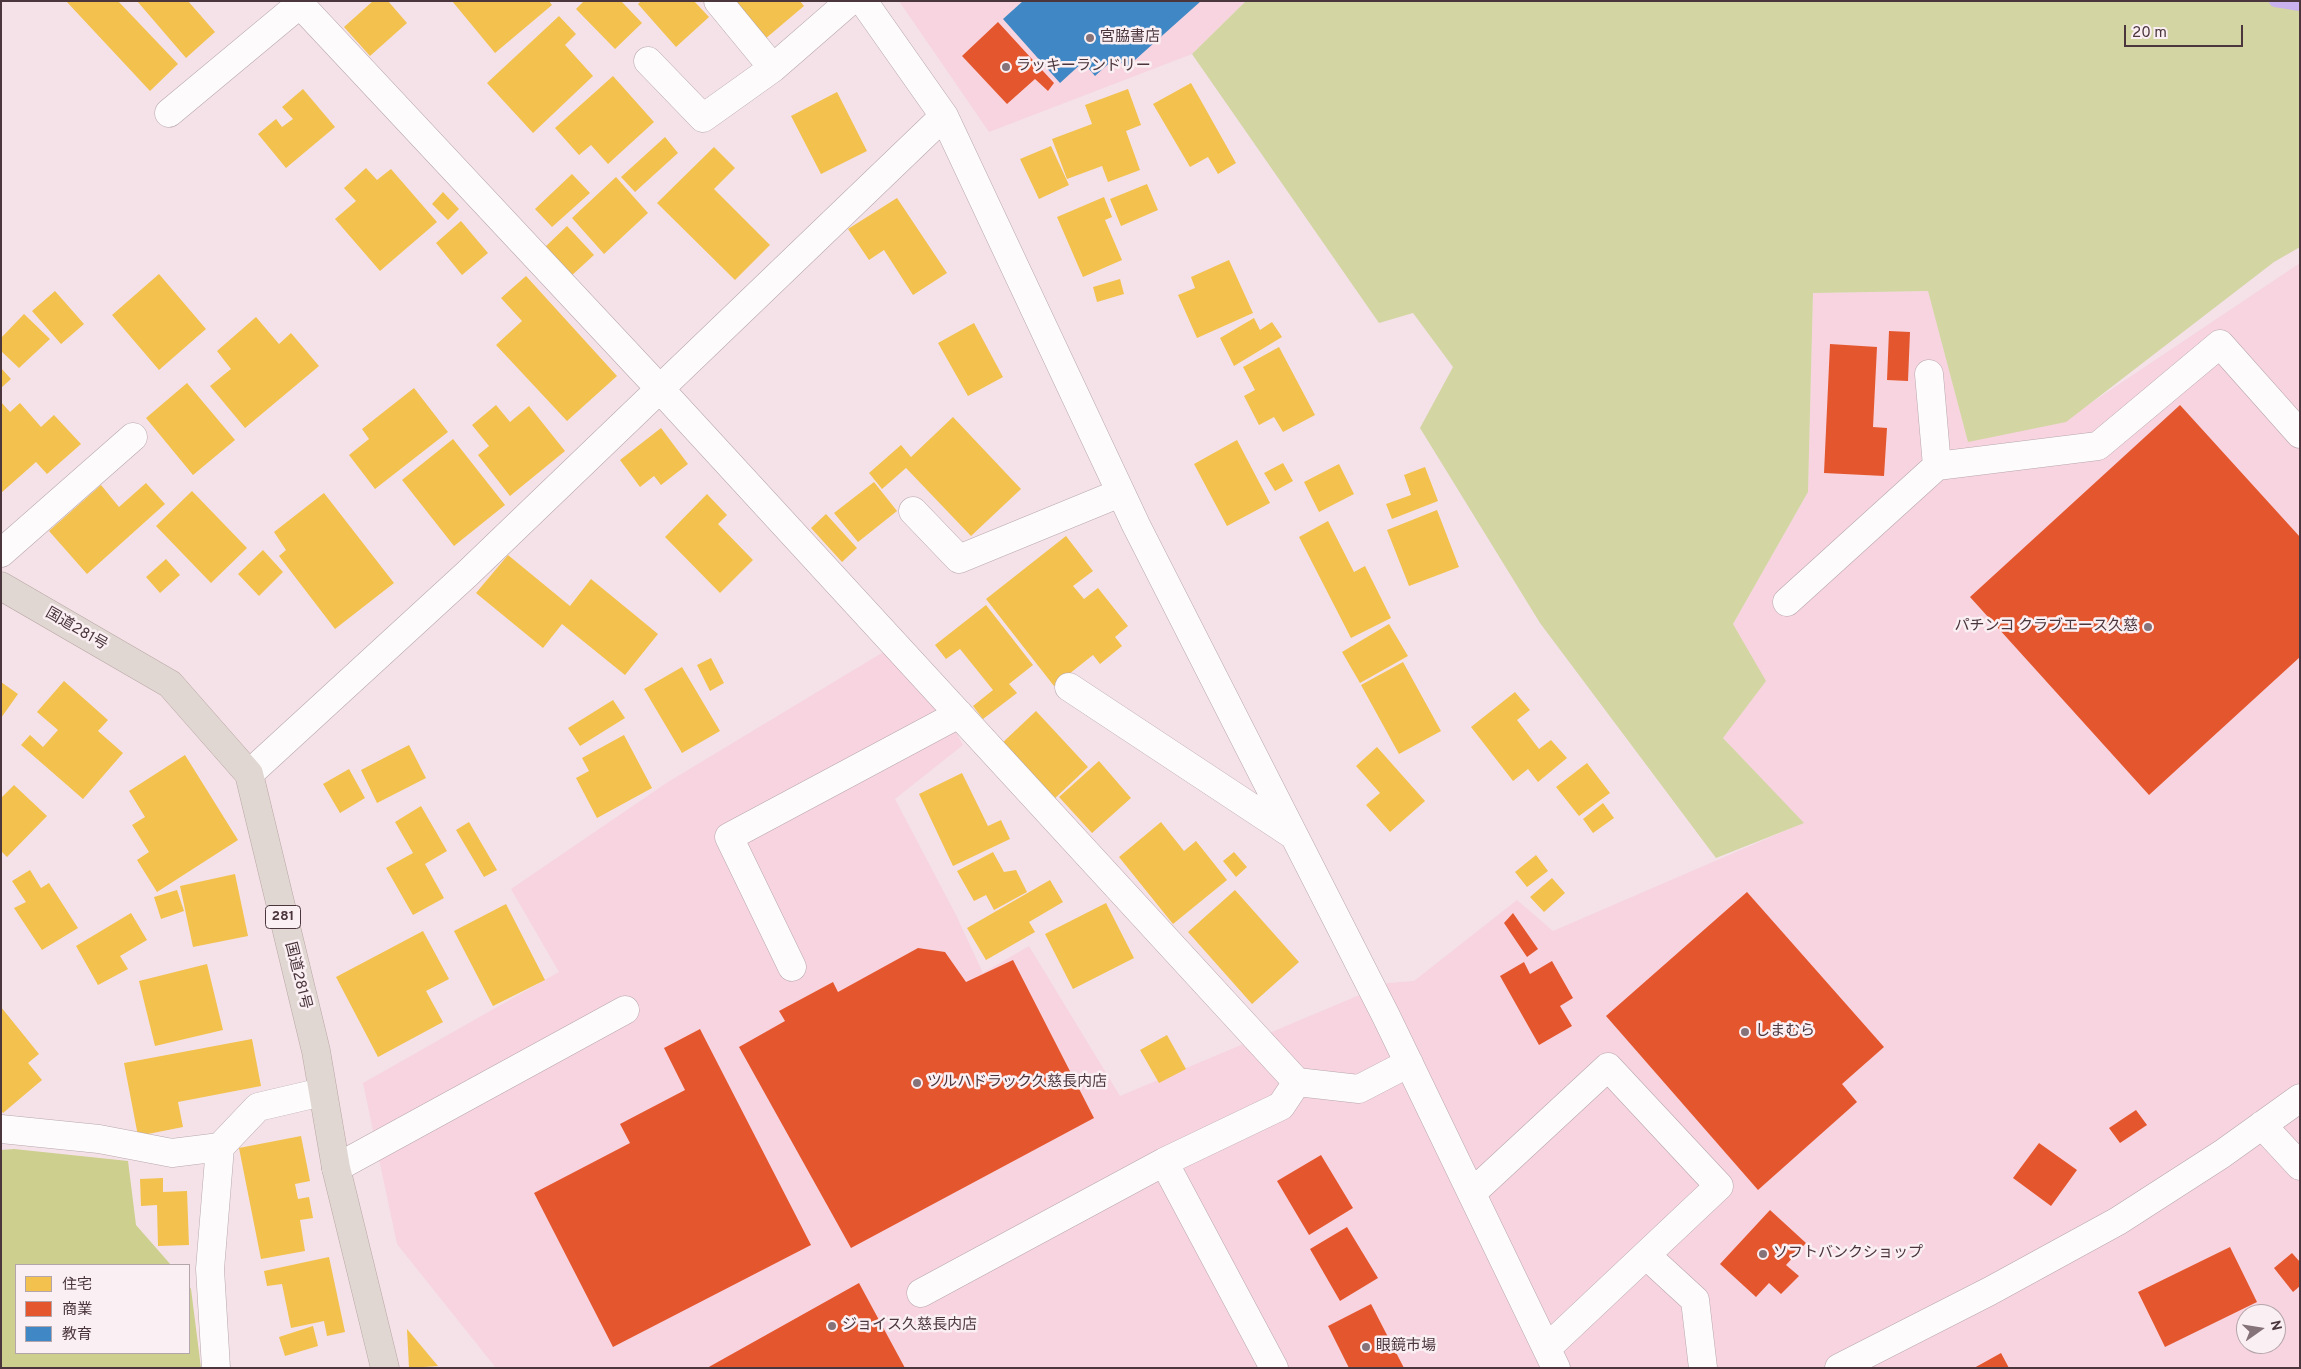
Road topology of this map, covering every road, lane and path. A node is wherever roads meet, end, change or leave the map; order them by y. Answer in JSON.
{"nodes":[{"id":1,"x":718,"y":1,"type":"edge"},
{"id":2,"x":850,"y":1,"type":"edge"},
{"id":3,"x":863,"y":1,"type":"edge"},
{"id":4,"x":299,"y":3,"type":"edge"},
{"id":5,"x":648,"y":61,"type":"dead end"},
{"id":6,"x":773,"y":68,"type":"junction"},
{"id":7,"x":169,"y":113,"type":"dead end"},
{"id":8,"x":944,"y":116,"type":"junction"},
{"id":9,"x":1929,"y":374,"type":"dead end"},
{"id":10,"x":660,"y":389,"type":"junction"},
{"id":11,"x":2300,"y":434,"type":"edge"},
{"id":12,"x":133,"y":437,"type":"dead end"},
{"id":13,"x":1937,"y":466,"type":"junction"},
{"id":14,"x":1120,"y":493,"type":"junction"},
{"id":15,"x":913,"y":511,"type":"dead end"},
{"id":16,"x":1,"y":553,"type":"edge"},
{"id":17,"x":1,"y":586,"type":"edge"},
{"id":18,"x":1787,"y":602,"type":"dead end"},
{"id":19,"x":1069,"y":687,"type":"dead end"},
{"id":20,"x":959,"y":714,"type":"junction"},
{"id":21,"x":249,"y":774,"type":"junction"},
{"id":22,"x":1294,"y":836,"type":"junction"},
{"id":23,"x":792,"y":967,"type":"dead end"},
{"id":24,"x":625,"y":1010,"type":"dead end"},
{"id":25,"x":1409,"y":1063,"type":"junction"},
{"id":26,"x":1297,"y":1082,"type":"junction"},
{"id":27,"x":322,"y":1092,"type":"junction"},
{"id":28,"x":2300,"y":1098,"type":"edge"},
{"id":29,"x":2262,"y":1125,"type":"junction"},
{"id":30,"x":1,"y":1129,"type":"edge"},
{"id":31,"x":220,"y":1147,"type":"junction"},
{"id":32,"x":1164,"y":1162,"type":"junction"},
{"id":33,"x":2300,"y":1166,"type":"edge"},
{"id":34,"x":336,"y":1168,"type":"junction"},
{"id":35,"x":1472,"y":1193,"type":"junction"},
{"id":36,"x":1646,"y":1255,"type":"junction"},
{"id":37,"x":921,"y":1294,"type":"dead end"},
{"id":38,"x":1552,"y":1358,"type":"edge"},
{"id":39,"x":1843,"y":1367,"type":"edge"},
{"id":40,"x":216,"y":1368,"type":"edge"},
{"id":41,"x":384,"y":1368,"type":"edge"},
{"id":42,"x":1274,"y":1368,"type":"edge"},
{"id":43,"x":1703,"y":1368,"type":"edge"}],
"edges":[{"from":1,"to":6,"type":"street"},
{"from":2,"to":6,"type":"street"},
{"from":3,"to":8,"type":"street"},
{"from":4,"to":7,"type":"street"},
{"from":4,"to":10,"type":"street"},
{"from":5,"to":6,"type":"street"},
{"from":8,"to":10,"type":"street"},
{"from":8,"to":14,"type":"street"},
{"from":9,"to":13,"type":"street"},
{"from":10,"to":20,"type":"street"},
{"from":10,"to":21,"type":"street"},
{"from":11,"to":13,"type":"street"},
{"from":12,"to":16,"type":"street"},
{"from":13,"to":18,"type":"street"},
{"from":14,"to":15,"type":"street"},
{"from":14,"to":22,"type":"street"},
{"from":17,"to":21,"type":"highway","name":"国道281号","number":"281"},
{"from":19,"to":22,"type":"street"},
{"from":20,"to":23,"type":"street"},
{"from":20,"to":26,"type":"street"},
{"from":21,"to":27,"type":"highway","name":"国道281号","number":"281"},
{"from":22,"to":25,"type":"street"},
{"from":24,"to":34,"type":"street"},
{"from":25,"to":26,"type":"street"},
{"from":25,"to":35,"type":"street"},
{"from":26,"to":32,"type":"street"},
{"from":27,"to":31,"type":"street"},
{"from":27,"to":34,"type":"highway","name":"国道281号","number":"281"},
{"from":28,"to":29,"type":"street"},
{"from":29,"to":33,"type":"street"},
{"from":29,"to":39,"type":"street"},
{"from":30,"to":31,"type":"street"},
{"from":31,"to":40,"type":"street"},
{"from":32,"to":37,"type":"street"},
{"from":32,"to":42,"type":"street"},
{"from":34,"to":41,"type":"highway","name":"国道281号","number":"281"},
{"from":35,"to":36,"type":"street"},
{"from":35,"to":38,"type":"street"},
{"from":36,"to":38,"type":"street"},
{"from":36,"to":43,"type":"street"}]}
